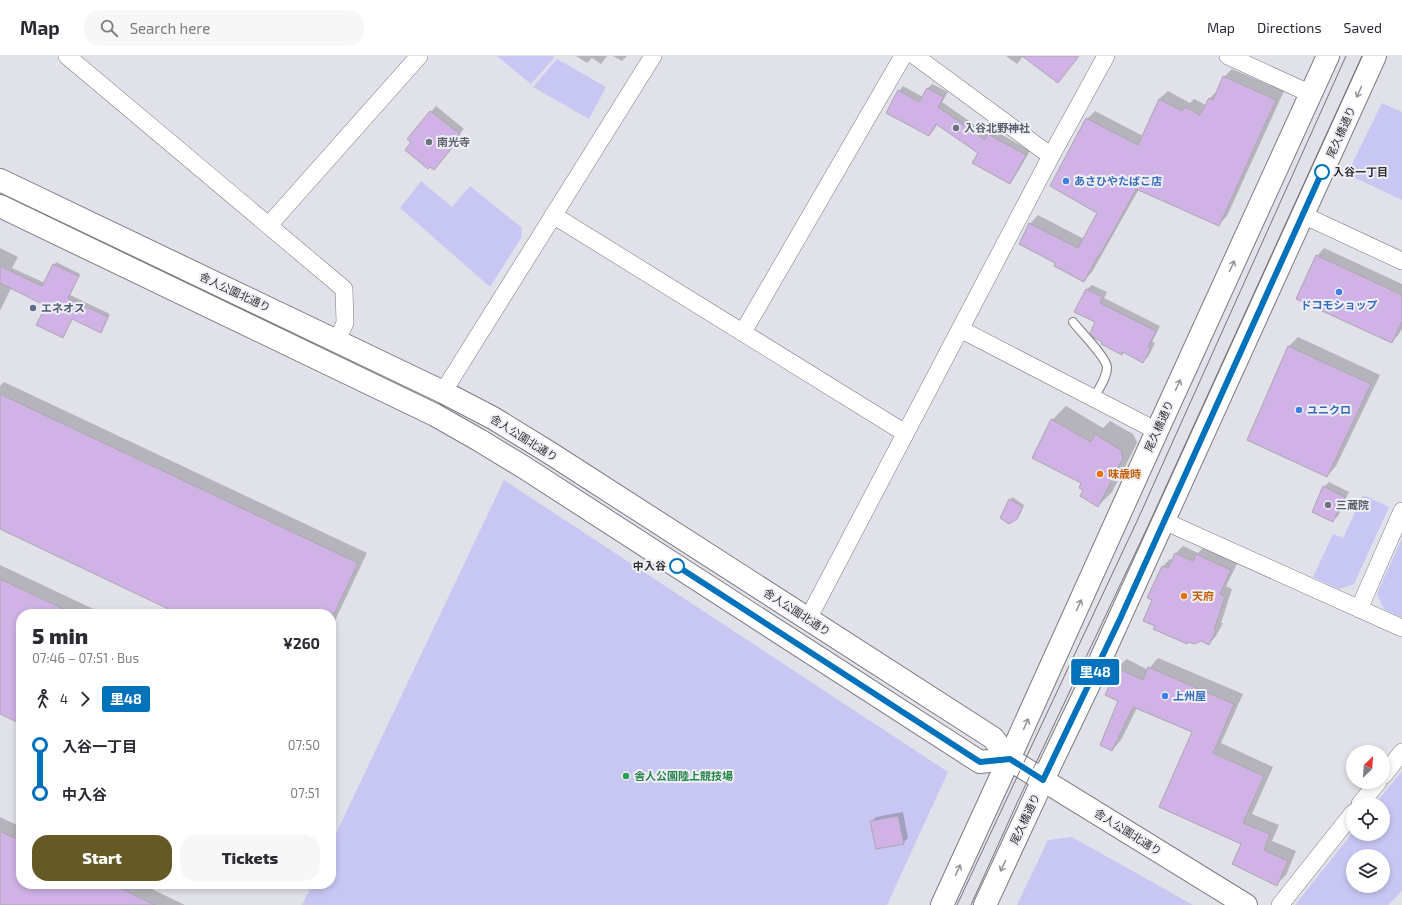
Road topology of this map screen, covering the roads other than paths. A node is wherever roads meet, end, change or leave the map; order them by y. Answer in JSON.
{"nodes":[{"id":1,"x":67,"y":56,"type":"edge"},
{"id":2,"x":419,"y":56,"type":"edge"},
{"id":3,"x":653,"y":56,"type":"edge"},
{"id":4,"x":902,"y":56,"type":"edge"},
{"id":5,"x":915,"y":56,"type":"edge"},
{"id":6,"x":1106,"y":56,"type":"edge"},
{"id":7,"x":1228,"y":56,"type":"edge"},
{"id":8,"x":1328,"y":56,"type":"edge"},
{"id":9,"x":1375,"y":56,"type":"edge"},
{"id":10,"x":1311,"y":94,"type":"junction"},
{"id":11,"x":1051,"y":156,"type":"junction"},
{"id":12,"x":0,"y":180,"type":"edge"},
{"id":13,"x":0,"y":206,"type":"edge"},
{"id":14,"x":553,"y":214,"type":"junction"},
{"id":15,"x":1303,"y":215,"type":"junction"},
{"id":16,"x":269,"y":225,"type":"junction"},
{"id":17,"x":1402,"y":261,"type":"edge"},
{"id":18,"x":1073,"y":322,"type":"dead end"},
{"id":19,"x":960,"y":329,"type":"junction"},
{"id":20,"x":743,"y":332,"type":"junction"},
{"id":21,"x":337,"y":340,"type":"junction"},
{"id":22,"x":443,"y":392,"type":"junction"},
{"id":23,"x":1093,"y":399,"type":"junction"},
{"id":24,"x":1157,"y":432,"type":"junction"},
{"id":25,"x":905,"y":433,"type":"junction"},
{"id":26,"x":1402,"y":511,"type":"edge"},
{"id":27,"x":1164,"y":521,"type":"junction"},
{"id":28,"x":1359,"y":609,"type":"junction"},
{"id":29,"x":808,"y":619,"type":"junction"},
{"id":30,"x":1402,"y":628,"type":"edge"},
{"id":31,"x":1402,"y":752,"type":"edge"},
{"id":32,"x":1010,"y":759,"type":"junction"},
{"id":33,"x":1390,"y":767,"type":"edge"},
{"id":34,"x":1043,"y":780,"type":"junction"},
{"id":35,"x":1372,"y":789,"type":"edge"},
{"id":36,"x":1366,"y":797,"type":"edge"},
{"id":37,"x":1346,"y":822,"type":"edge"},
{"id":38,"x":942,"y":905,"type":"edge"},
{"id":39,"x":985,"y":905,"type":"edge"},
{"id":40,"x":1246,"y":905,"type":"edge"},
{"id":41,"x":1280,"y":905,"type":"edge"}],
"edges":[{"from":1,"to":16,"type":"street"},
{"from":2,"to":16,"type":"street"},
{"from":3,"to":14,"type":"street"},
{"from":4,"to":20,"type":"street"},
{"from":5,"to":11,"type":"street"},
{"from":6,"to":11,"type":"street"},
{"from":7,"to":10,"type":"street"},
{"from":8,"to":10,"type":"street","name":"尾久橋通り"},
{"from":9,"to":15,"type":"street","name":"尾久橋通り","one_way":true},
{"from":24,"to":10,"type":"street","name":"尾久橋通り","one_way":true},
{"from":11,"to":19,"type":"street"},
{"from":12,"to":21,"type":"street","name":"舎人公園北通り"},
{"from":13,"to":32,"type":"street"},
{"from":14,"to":20,"type":"street"},
{"from":14,"to":22,"type":"street"},
{"from":15,"to":17,"type":"street"},
{"from":15,"to":27,"type":"street","name":"尾久橋通り"},
{"from":16,"to":21,"type":"street"},
{"from":18,"to":23,"type":"lane"},
{"from":19,"to":23,"type":"street"},
{"from":19,"to":25,"type":"street"},
{"from":20,"to":25,"type":"street"},
{"from":21,"to":22,"type":"street","name":"舎人公園北通り"},
{"from":22,"to":29,"type":"street","name":"舎人公園北通り"},
{"from":23,"to":24,"type":"street"},
{"from":32,"to":24,"type":"street","name":"尾久橋通り","one_way":true},
{"from":25,"to":29,"type":"street"},
{"from":26,"to":28,"type":"street"},
{"from":27,"to":28,"type":"street"},
{"from":27,"to":34,"type":"street","name":"尾久橋通り"},
{"from":28,"to":30,"type":"street"},
{"from":29,"to":32,"type":"street","name":"舎人公園北通り"},
{"from":31,"to":33,"type":"street"},
{"from":32,"to":34,"type":"street","name":"舎人公園北通り"},
{"from":38,"to":32,"type":"street","name":"尾久橋通り","one_way":true},
{"from":34,"to":39,"type":"street","name":"尾久橋通り","one_way":true},
{"from":34,"to":40,"type":"street","name":"舎人公園北通り"},
{"from":35,"to":36,"type":"street"},
{"from":37,"to":41,"type":"street"}]}
